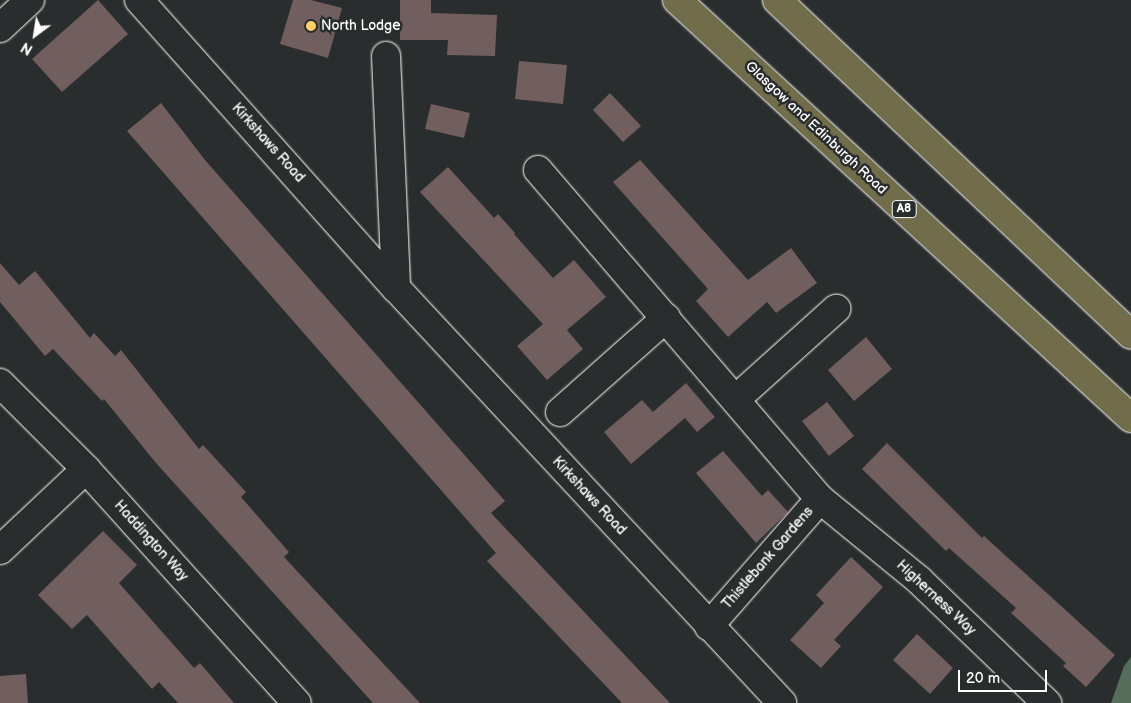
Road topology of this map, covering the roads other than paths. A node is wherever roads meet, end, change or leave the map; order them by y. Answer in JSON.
{"nodes":[{"id":1,"x":30,"y":0,"type":"edge"},
{"id":2,"x":139,"y":0,"type":"edge"},
{"id":3,"x":677,"y":0,"type":"edge"},
{"id":4,"x":777,"y":0,"type":"edge"},
{"id":5,"x":0,"y":28,"type":"edge"},
{"id":6,"x":386,"y":56,"type":"dead end"},
{"id":7,"x":538,"y":170,"type":"dead end"},
{"id":8,"x":396,"y":288,"type":"junction"},
{"id":9,"x":836,"y":309,"type":"dead end"},
{"id":10,"x":666,"y":318,"type":"junction"},
{"id":11,"x":1131,"y":335,"type":"edge"},
{"id":12,"x":0,"y":383,"type":"edge"},
{"id":13,"x":736,"y":399,"type":"junction"},
{"id":14,"x":560,"y":412,"type":"dead end"},
{"id":15,"x":1131,"y":418,"type":"edge"},
{"id":16,"x":86,"y":469,"type":"junction"},
{"id":17,"x":820,"y":498,"type":"junction"},
{"id":18,"x":0,"y":550,"type":"edge"},
{"id":19,"x":709,"y":626,"type":"junction"},
{"id":20,"x":297,"y":703,"type":"edge"},
{"id":21,"x":782,"y":703,"type":"edge"},
{"id":22,"x":1047,"y":703,"type":"edge"}],
"edges":[{"from":1,"to":5,"type":"street"},
{"from":2,"to":8,"type":"street","name":"Kirkshaws Road"},
{"from":3,"to":15,"type":"highway","name":"Glasgow and Edinburgh Road","number":"A8"},
{"from":4,"to":11,"type":"highway"},
{"from":6,"to":8,"type":"street"},
{"from":7,"to":10,"type":"street","name":"Thistlebank Gardens"},
{"from":8,"to":19,"type":"street","name":"Kirkshaws Road"},
{"from":9,"to":13,"type":"street"},
{"from":10,"to":13,"type":"street","name":"Thistlebank Gardens"},
{"from":10,"to":14,"type":"street"},
{"from":12,"to":16,"type":"street","name":"Haddington Way"},
{"from":13,"to":17,"type":"street","name":"Thistlebank Gardens"},
{"from":16,"to":18,"type":"street"},
{"from":16,"to":20,"type":"street","name":"Haddington Way"},
{"from":17,"to":19,"type":"street","name":"Thistlebank Gardens"},
{"from":17,"to":22,"type":"street","name":"Higherness Way"},
{"from":19,"to":21,"type":"street","name":"Kirkshaws Road"}]}
